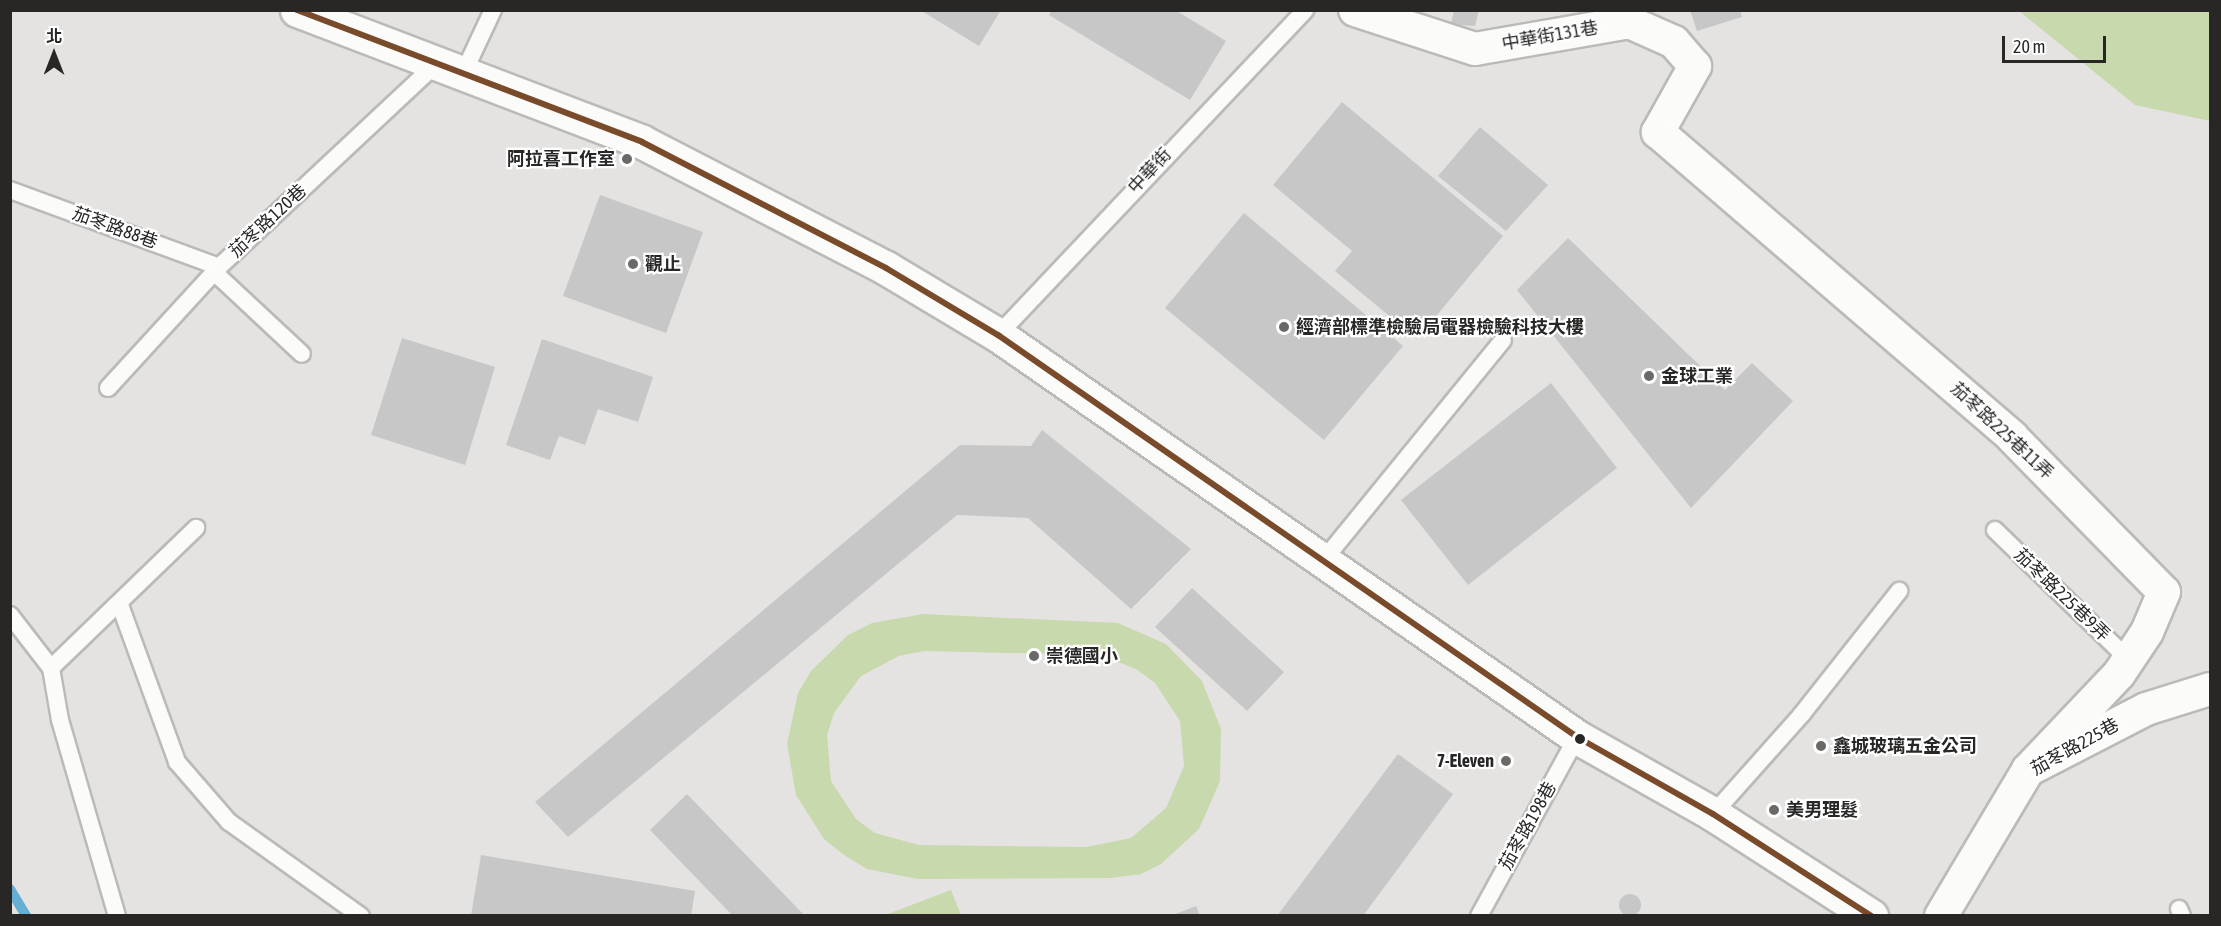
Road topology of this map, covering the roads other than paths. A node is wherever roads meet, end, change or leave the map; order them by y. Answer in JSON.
{"nodes":[{"id":1,"x":297,"y":10,"type":"edge"},
{"id":2,"x":493,"y":10,"type":"edge"},
{"id":3,"x":1305,"y":10,"type":"edge"},
{"id":4,"x":1355,"y":10,"type":"edge"},
{"id":5,"x":450,"y":69,"type":"junction"},
{"id":6,"x":1658,"y":132,"type":"joint"},
{"id":7,"x":10,"y":190,"type":"edge"},
{"id":8,"x":217,"y":270,"type":"junction"},
{"id":9,"x":998,"y":335,"type":"junction"},
{"id":10,"x":1503,"y":340,"type":"dead end"},
{"id":11,"x":302,"y":354,"type":"dead end"},
{"id":12,"x":108,"y":388,"type":"dead end"},
{"id":13,"x":196,"y":528,"type":"dead end"},
{"id":14,"x":1995,"y":530,"type":"dead end"},
{"id":15,"x":1322,"y":562,"type":"junction"},
{"id":16,"x":1899,"y":591,"type":"dead end"},
{"id":17,"x":120,"y":605,"type":"junction"},
{"id":18,"x":10,"y":615,"type":"edge"},
{"id":19,"x":2129,"y":660,"type":"junction"},
{"id":20,"x":51,"y":668,"type":"junction"},
{"id":21,"x":2211,"y":689,"type":"edge"},
{"id":22,"x":1577,"y":737,"type":"junction"},
{"id":23,"x":2028,"y":770,"type":"junction"},
{"id":24,"x":1713,"y":814,"type":"junction"},
{"id":25,"x":117,"y":915,"type":"edge"},
{"id":26,"x":361,"y":915,"type":"edge"},
{"id":27,"x":1479,"y":915,"type":"edge"},
{"id":28,"x":1871,"y":915,"type":"edge"},
{"id":29,"x":1941,"y":915,"type":"edge"}],
"edges":[{"from":1,"to":5,"type":"street"},
{"from":2,"to":5,"type":"lane"},
{"from":3,"to":9,"type":"lane","name":"中華街"},
{"from":4,"to":6,"type":"street","name":"中華街131巷"},
{"from":5,"to":8,"type":"lane","name":"茄苳路120巷"},
{"from":5,"to":9,"type":"street"},
{"from":6,"to":19,"type":"street","name":"茄苳路225巷11弄"},
{"from":7,"to":8,"type":"lane","name":"茄苳路88巷"},
{"from":8,"to":11,"type":"lane"},
{"from":8,"to":12,"type":"lane","name":"茄苳路120巷"},
{"from":9,"to":15,"type":"street"},
{"from":10,"to":15,"type":"lane"},
{"from":13,"to":17,"type":"lane"},
{"from":14,"to":19,"type":"lane","name":"茄苳路225巷9弄"},
{"from":15,"to":22,"type":"street"},
{"from":16,"to":24,"type":"lane"},
{"from":17,"to":20,"type":"lane"},
{"from":17,"to":26,"type":"lane"},
{"from":18,"to":20,"type":"lane"},
{"from":19,"to":23,"type":"street","name":"茄苳路225巷11弄"},
{"from":20,"to":25,"type":"lane"},
{"from":21,"to":23,"type":"street","name":"茄苳路225巷"},
{"from":22,"to":24,"type":"street"},
{"from":22,"to":27,"type":"lane","name":"茄苳路198巷"},
{"from":23,"to":29,"type":"street","name":"茄苳路225巷"},
{"from":24,"to":28,"type":"street"}]}
